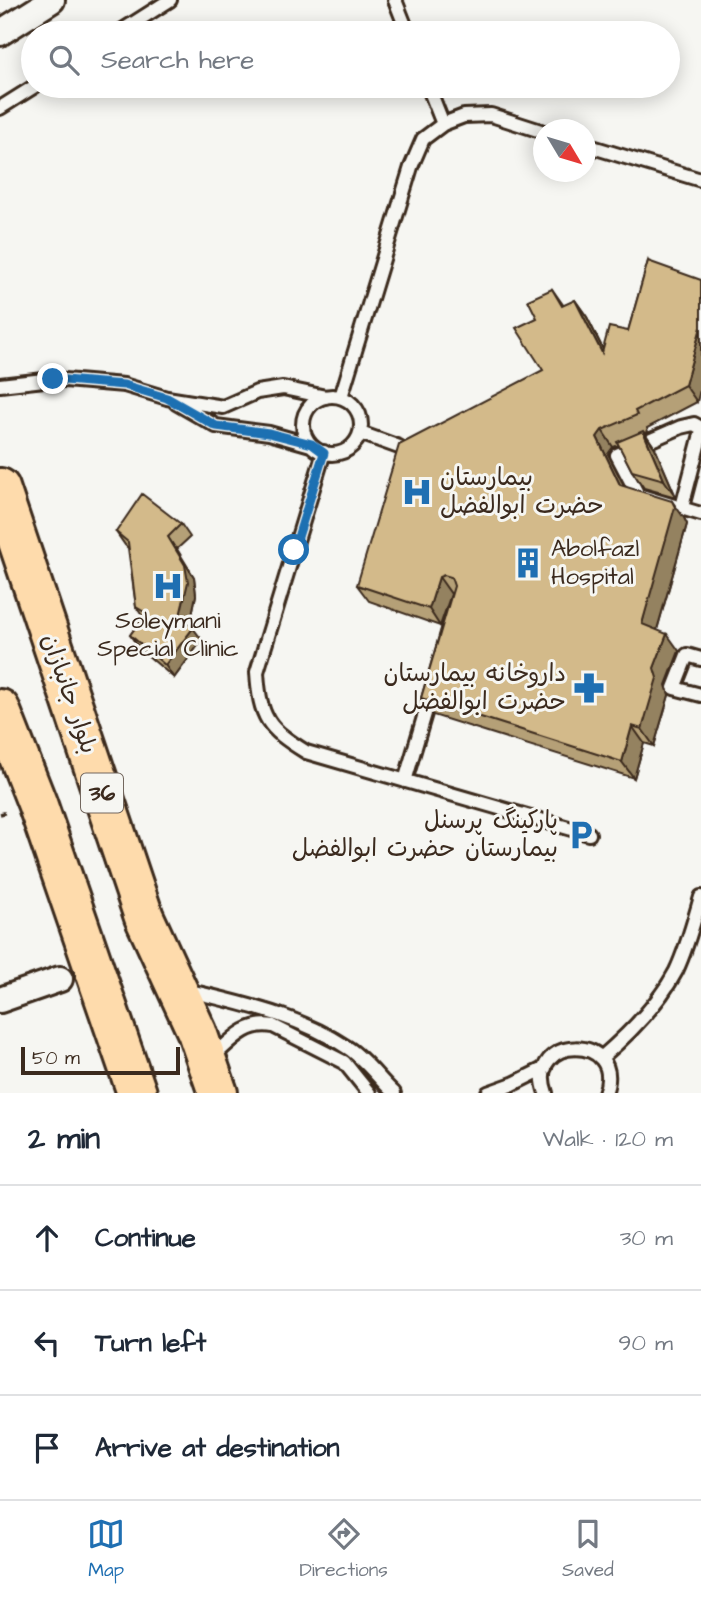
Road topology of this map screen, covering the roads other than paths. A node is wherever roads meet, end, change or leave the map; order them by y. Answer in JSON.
{"nodes":[{"id":1,"x":52,"y":0,"type":"edge"},
{"id":2,"x":170,"y":0,"type":"edge"},
{"id":3,"x":394,"y":0,"type":"edge"},
{"id":4,"x":137,"y":21,"type":"edge"},
{"id":5,"x":403,"y":21,"type":"edge"},
{"id":6,"x":0,"y":33,"type":"edge"},
{"id":7,"x":21,"y":95,"type":"edge"},
{"id":8,"x":433,"y":98,"type":"edge"},
{"id":9,"x":0,"y":108,"type":"edge"},
{"id":10,"x":443,"y":124,"type":"junction"},
{"id":11,"x":533,"y":129,"type":"edge"},
{"id":12,"x":596,"y":148,"type":"edge"},
{"id":13,"x":701,"y":180,"type":"edge"},
{"id":14,"x":0,"y":385,"type":"edge"},
{"id":15,"x":326,"y":397,"type":"junction"},
{"id":16,"x":341,"y":397,"type":"junction"},
{"id":17,"x":167,"y":398,"type":"junction"},
{"id":18,"x":701,"y":428,"type":"edge"},
{"id":19,"x":360,"y":433,"type":"junction"},
{"id":20,"x":701,"y":434,"type":"edge"},
{"id":21,"x":312,"y":444,"type":"junction"},
{"id":22,"x":399,"y":447,"type":"edge"},
{"id":23,"x":324,"y":453,"type":"junction"},
{"id":24,"x":0,"y":488,"type":"edge"},
{"id":25,"x":682,"y":507,"type":"junction"},
{"id":26,"x":701,"y":514,"type":"edge"},
{"id":27,"x":701,"y":659,"type":"edge"},
{"id":28,"x":435,"y":678,"type":"edge"},
{"id":29,"x":701,"y":695,"type":"edge"},
{"id":30,"x":0,"y":709,"type":"edge"},
{"id":31,"x":405,"y":780,"type":"junction"},
{"id":32,"x":589,"y":834,"type":"dead end"},
{"id":33,"x":701,"y":897,"type":"edge"},
{"id":34,"x":144,"y":917,"type":"junction"},
{"id":35,"x":60,"y":979,"type":"dead end"},
{"id":36,"x":176,"y":987,"type":"junction"},
{"id":37,"x":0,"y":1000,"type":"edge"},
{"id":38,"x":600,"y":1058,"type":"junction"},
{"id":39,"x":545,"y":1068,"type":"junction"},
{"id":40,"x":206,"y":1083,"type":"edge"},
{"id":41,"x":137,"y":1093,"type":"edge"},
{"id":42,"x":369,"y":1093,"type":"edge"},
{"id":43,"x":394,"y":1093,"type":"edge"},
{"id":44,"x":488,"y":1093,"type":"edge"},
{"id":45,"x":546,"y":1093,"type":"edge"},
{"id":46,"x":605,"y":1093,"type":"edge"}],
"edges":[{"from":1,"to":6,"type":"street"},
{"from":2,"to":4,"type":"lane"},
{"from":3,"to":5,"type":"lane"},
{"from":7,"to":9,"type":"lane"},
{"from":8,"to":10,"type":"lane"},
{"from":10,"to":11,"type":"lane"},
{"from":10,"to":16,"type":"lane"},
{"from":12,"to":13,"type":"lane"},
{"from":14,"to":17,"type":"lane"},
{"from":15,"to":16,"type":"lane"},
{"from":15,"to":17,"type":"lane"},
{"from":15,"to":21,"type":"lane"},
{"from":16,"to":19,"type":"lane"},
{"from":17,"to":21,"type":"lane"},
{"from":18,"to":25,"type":"lane"},
{"from":19,"to":22,"type":"lane"},
{"from":19,"to":23,"type":"lane"},
{"from":20,"to":25,"type":"lane"},
{"from":21,"to":23,"type":"lane"},
{"from":23,"to":31,"type":"lane"},
{"from":24,"to":34,"type":"main road","name":"بلوار جانبازان","number":"36"},
{"from":25,"to":26,"type":"lane"},
{"from":27,"to":29,"type":"lane"},
{"from":28,"to":31,"type":"lane"},
{"from":30,"to":41,"type":"main road"},
{"from":31,"to":32,"type":"lane"},
{"from":33,"to":38,"type":"lane"},
{"from":34,"to":36,"type":"main road","name":"بلوار جانبازان","number":"36"},
{"from":34,"to":40,"type":"main road"},
{"from":35,"to":37,"type":"street"},
{"from":36,"to":40,"type":"main road","name":"بلوار جانبازان","number":"36"},
{"from":36,"to":43,"type":"lane"},
{"from":38,"to":39,"type":"lane"},
{"from":38,"to":46,"type":"lane"},
{"from":39,"to":44,"type":"lane"},
{"from":39,"to":45,"type":"lane"},
{"from":40,"to":42,"type":"lane"}]}
